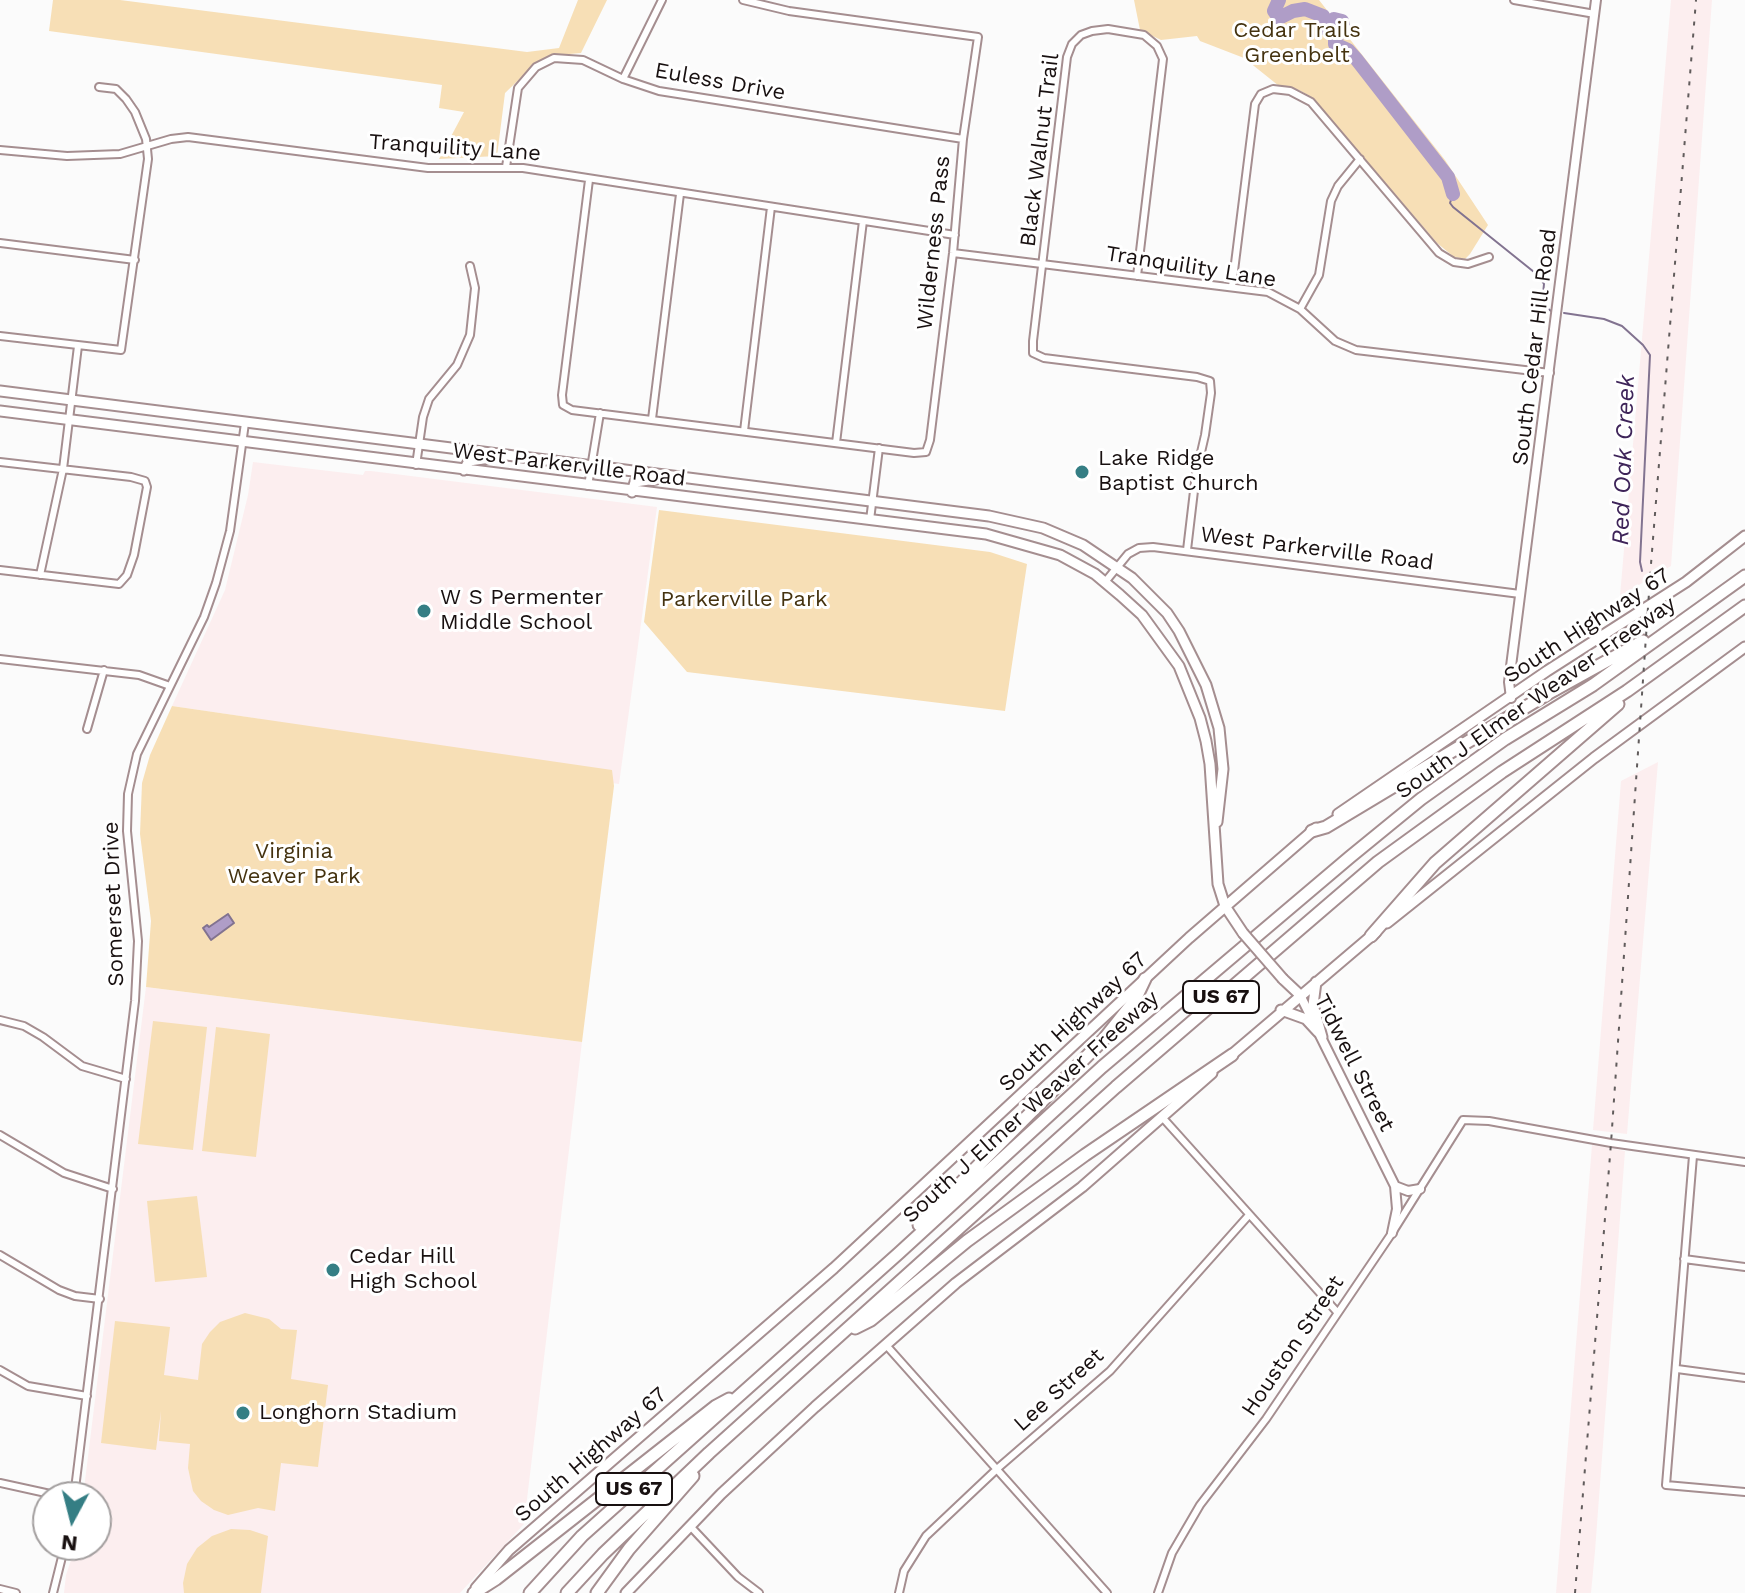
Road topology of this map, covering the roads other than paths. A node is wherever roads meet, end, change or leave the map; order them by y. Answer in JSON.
{"nodes":[{"id":1,"x":662,"y":0,"type":"edge"},
{"id":2,"x":743,"y":0,"type":"edge"},
{"id":3,"x":1514,"y":0,"type":"edge"},
{"id":4,"x":1596,"y":0,"type":"edge"},
{"id":5,"x":1595,"y":14,"type":"junction"},
{"id":6,"x":623,"y":79,"type":"junction"},
{"id":7,"x":99,"y":87,"type":"dead end"},
{"id":8,"x":963,"y":139,"type":"junction"},
{"id":9,"x":147,"y":146,"type":"junction"},
{"id":10,"x":0,"y":150,"type":"edge"},
{"id":11,"x":1360,"y":159,"type":"junction"},
{"id":12,"x":506,"y":167,"type":"junction"},
{"id":13,"x":589,"y":180,"type":"junction"},
{"id":14,"x":680,"y":194,"type":"junction"},
{"id":15,"x":771,"y":207,"type":"junction"},
{"id":16,"x":863,"y":221,"type":"junction"},
{"id":17,"x":955,"y":235,"type":"junction"},
{"id":18,"x":0,"y":243,"type":"edge"},
{"id":19,"x":953,"y":253,"type":"junction"},
{"id":20,"x":1489,"y":257,"type":"dead end"},
{"id":21,"x":135,"y":260,"type":"junction"},
{"id":22,"x":1043,"y":264,"type":"junction"},
{"id":23,"x":470,"y":266,"type":"dead end"},
{"id":24,"x":1137,"y":276,"type":"junction"},
{"id":25,"x":1232,"y":287,"type":"junction"},
{"id":26,"x":1300,"y":309,"type":"junction"},
{"id":27,"x":0,"y":336,"type":"edge"},
{"id":28,"x":78,"y":346,"type":"junction"},
{"id":29,"x":1550,"y":373,"type":"junction"},
{"id":30,"x":0,"y":391,"type":"edge"},
{"id":31,"x":72,"y":401,"type":"junction"},
{"id":32,"x":0,"y":411,"type":"edge"},
{"id":33,"x":600,"y":413,"type":"junction"},
{"id":34,"x":69,"y":419,"type":"junction"},
{"id":35,"x":652,"y":419,"type":"junction"},
{"id":36,"x":245,"y":423,"type":"junction"},
{"id":37,"x":744,"y":431,"type":"junction"},
{"id":38,"x":243,"y":443,"type":"junction"},
{"id":39,"x":836,"y":443,"type":"junction"},
{"id":40,"x":418,"y":444,"type":"junction"},
{"id":41,"x":879,"y":448,"type":"junction"},
{"id":42,"x":537,"y":459,"type":"junction"},
{"id":43,"x":0,"y":462,"type":"edge"},
{"id":44,"x":416,"y":465,"type":"junction"},
{"id":45,"x":591,"y":466,"type":"junction"},
{"id":46,"x":63,"y":469,"type":"junction"},
{"id":47,"x":464,"y":470,"type":"junction"},
{"id":48,"x":699,"y":479,"type":"junction"},
{"id":49,"x":588,"y":486,"type":"junction"},
{"id":50,"x":632,"y":492,"type":"junction"},
{"id":51,"x":872,"y":502,"type":"junction"},
{"id":52,"x":989,"y":516,"type":"junction"},
{"id":53,"x":870,"y":520,"type":"junction"},
{"id":54,"x":986,"y":534,"type":"junction"},
{"id":55,"x":1745,"y":536,"type":"edge"},
{"id":56,"x":1187,"y":550,"type":"junction"},
{"id":57,"x":1116,"y":566,"type":"junction"},
{"id":58,"x":0,"y":570,"type":"edge"},
{"id":59,"x":40,"y":575,"type":"junction"},
{"id":60,"x":1745,"y":576,"type":"edge"},
{"id":61,"x":1105,"y":582,"type":"junction"},
{"id":62,"x":1520,"y":594,"type":"junction"},
{"id":63,"x":1745,"y":606,"type":"edge"},
{"id":64,"x":1673,"y":628,"type":"junction"},
{"id":65,"x":1745,"y":647,"type":"edge"},
{"id":66,"x":0,"y":659,"type":"edge"},
{"id":67,"x":104,"y":670,"type":"junction"},
{"id":68,"x":170,"y":686,"type":"junction"},
{"id":69,"x":1627,"y":691,"type":"junction"},
{"id":70,"x":1511,"y":698,"type":"junction"},
{"id":71,"x":87,"y":729,"type":"dead end"},
{"id":72,"x":1312,"y":831,"type":"junction"},
{"id":73,"x":1215,"y":837,"type":"junction"},
{"id":74,"x":1225,"y":906,"type":"junction"},
{"id":75,"x":1371,"y":936,"type":"junction"},
{"id":76,"x":1145,"y":979,"type":"junction"},
{"id":77,"x":1317,"y":981,"type":"junction"},
{"id":78,"x":1300,"y":995,"type":"junction"},
{"id":79,"x":1281,"y":1010,"type":"junction"},
{"id":80,"x":0,"y":1020,"type":"edge"},
{"id":81,"x":1322,"y":1037,"type":"junction"},
{"id":82,"x":1232,"y":1055,"type":"junction"},
{"id":83,"x":126,"y":1079,"type":"junction"},
{"id":84,"x":1162,"y":1117,"type":"junction"},
{"id":85,"x":0,"y":1135,"type":"edge"},
{"id":86,"x":1693,"y":1156,"type":"junction"},
{"id":87,"x":1745,"y":1162,"type":"edge"},
{"id":88,"x":1395,"y":1186,"type":"junction"},
{"id":89,"x":113,"y":1189,"type":"junction"},
{"id":90,"x":1420,"y":1189,"type":"junction"},
{"id":91,"x":1249,"y":1215,"type":"junction"},
{"id":92,"x":1392,"y":1233,"type":"junction"},
{"id":93,"x":899,"y":1253,"type":"junction"},
{"id":94,"x":0,"y":1255,"type":"edge"},
{"id":95,"x":1684,"y":1259,"type":"junction"},
{"id":96,"x":1745,"y":1267,"type":"edge"},
{"id":97,"x":100,"y":1299,"type":"junction"},
{"id":98,"x":1337,"y":1312,"type":"junction"},
{"id":99,"x":841,"y":1336,"type":"junction"},
{"id":100,"x":886,"y":1345,"type":"junction"},
{"id":101,"x":1677,"y":1369,"type":"junction"},
{"id":102,"x":0,"y":1370,"type":"edge"},
{"id":103,"x":1745,"y":1378,"type":"edge"},
{"id":104,"x":744,"y":1392,"type":"junction"},
{"id":105,"x":87,"y":1396,"type":"junction"},
{"id":106,"x":709,"y":1453,"type":"junction"},
{"id":107,"x":998,"y":1468,"type":"junction"},
{"id":108,"x":76,"y":1481,"type":"edge"},
{"id":109,"x":0,"y":1483,"type":"edge"},
{"id":110,"x":32,"y":1490,"type":"edge"},
{"id":111,"x":1745,"y":1492,"type":"edge"},
{"id":112,"x":690,"y":1526,"type":"junction"},
{"id":113,"x":61,"y":1561,"type":"edge"},
{"id":114,"x":0,"y":1589,"type":"edge"},
{"id":115,"x":16,"y":1593,"type":"edge"},
{"id":116,"x":53,"y":1593,"type":"edge"},
{"id":117,"x":473,"y":1593,"type":"edge"},
{"id":118,"x":530,"y":1593,"type":"edge"},
{"id":119,"x":567,"y":1593,"type":"edge"},
{"id":120,"x":597,"y":1593,"type":"edge"},
{"id":121,"x":626,"y":1593,"type":"edge"},
{"id":122,"x":759,"y":1593,"type":"edge"},
{"id":123,"x":899,"y":1593,"type":"edge"},
{"id":124,"x":1107,"y":1593,"type":"edge"},
{"id":125,"x":1158,"y":1593,"type":"edge"}],
"edges":[{"from":1,"to":6,"type":"street"},
{"from":2,"to":8,"type":"street","name":"Wilderness Pass"},
{"from":3,"to":5,"type":"street"},
{"from":4,"to":5,"type":"street","name":"South Cedar Hill Road"},
{"from":5,"to":29,"type":"street","name":"South Cedar Hill Road"},
{"from":6,"to":8,"type":"street","name":"Euless Drive"},
{"from":6,"to":12,"type":"street","name":"Euless Drive"},
{"from":7,"to":9,"type":"street"},
{"from":8,"to":17,"type":"street","name":"Wilderness Pass"},
{"from":9,"to":10,"type":"street","name":"Tranquility Lane"},
{"from":9,"to":12,"type":"street","name":"Tranquility Lane"},
{"from":9,"to":21,"type":"street"},
{"from":11,"to":20,"type":"street"},
{"from":11,"to":25,"type":"street"},
{"from":11,"to":26,"type":"street"},
{"from":12,"to":13,"type":"street","name":"Tranquility Lane"},
{"from":13,"to":14,"type":"street","name":"Tranquility Lane"},
{"from":13,"to":33,"type":"street"},
{"from":14,"to":15,"type":"street","name":"Tranquility Lane"},
{"from":14,"to":35,"type":"street"},
{"from":15,"to":16,"type":"street","name":"Tranquility Lane"},
{"from":15,"to":37,"type":"street"},
{"from":16,"to":17,"type":"street","name":"Tranquility Lane"},
{"from":16,"to":39,"type":"street"},
{"from":17,"to":19,"type":"street","name":"Wilderness Pass"},
{"from":18,"to":21,"type":"street"},
{"from":19,"to":22,"type":"street","name":"Tranquility Lane"},
{"from":19,"to":41,"type":"street","name":"Wilderness Pass"},
{"from":21,"to":28,"type":"street"},
{"from":22,"to":24,"type":"street","name":"Tranquility Lane"},
{"from":22,"to":24,"type":"street","name":"Black Walnut Trail"},
{"from":22,"to":56,"type":"street","name":"Black Walnut Trail"},
{"from":23,"to":40,"type":"street"},
{"from":24,"to":25,"type":"street","name":"Tranquility Lane"},
{"from":25,"to":26,"type":"street","name":"Tranquility Lane"},
{"from":26,"to":29,"type":"street","name":"Tranquility Lane"},
{"from":27,"to":28,"type":"street"},
{"from":28,"to":31,"type":"street"},
{"from":29,"to":62,"type":"street","name":"South Cedar Hill Road"},
{"from":30,"to":31,"type":"main road","name":"West Parkerville Road"},
{"from":31,"to":34,"type":"street"},
{"from":31,"to":36,"type":"main road","name":"West Parkerville Road"},
{"from":32,"to":34,"type":"main road","name":"West Parkerville Road"},
{"from":33,"to":35,"type":"street"},
{"from":33,"to":45,"type":"street"},
{"from":34,"to":38,"type":"main road","name":"West Parkerville Road"},
{"from":34,"to":46,"type":"street"},
{"from":35,"to":37,"type":"street"},
{"from":36,"to":38,"type":"street","name":"Somerset Drive"},
{"from":36,"to":40,"type":"main road","name":"West Parkerville Road"},
{"from":37,"to":39,"type":"street"},
{"from":38,"to":44,"type":"main road","name":"West Parkerville Road"},
{"from":38,"to":68,"type":"street","name":"Somerset Drive"},
{"from":39,"to":41,"type":"street"},
{"from":40,"to":42,"type":"main road","name":"West Parkerville Road"},
{"from":40,"to":44,"type":"street"},
{"from":41,"to":51,"type":"street"},
{"from":42,"to":45,"type":"main road","name":"West Parkerville Road"},
{"from":42,"to":47,"type":"main road"},
{"from":43,"to":46,"type":"street"},
{"from":44,"to":47,"type":"main road","name":"West Parkerville Road"},
{"from":45,"to":48,"type":"main road","name":"West Parkerville Road"},
{"from":45,"to":49,"type":"street"},
{"from":46,"to":59,"type":"street"},
{"from":46,"to":59,"type":"street"},
{"from":47,"to":49,"type":"main road","name":"West Parkerville Road"},
{"from":48,"to":50,"type":"main road"},
{"from":48,"to":51,"type":"main road","name":"West Parkerville Road"},
{"from":49,"to":50,"type":"main road","name":"West Parkerville Road"},
{"from":50,"to":53,"type":"main road","name":"West Parkerville Road"},
{"from":51,"to":52,"type":"main road","name":"West Parkerville Road"},
{"from":51,"to":53,"type":"street"},
{"from":52,"to":54,"type":"main road"},
{"from":52,"to":57,"type":"main road","name":"West Parkerville Road"},
{"from":53,"to":54,"type":"main road","name":"West Parkerville Road"},
{"from":54,"to":61,"type":"main road","name":"West Parkerville Road"},
{"from":55,"to":70,"type":"main road","name":"South Highway 67"},
{"from":56,"to":57,"type":"street","name":"West Parkerville Road"},
{"from":56,"to":62,"type":"street","name":"West Parkerville Road"},
{"from":57,"to":61,"type":"street","name":"West Parkerville Road"},
{"from":57,"to":73,"type":"main road","name":"Tidwell Street"},
{"from":58,"to":59,"type":"street"},
{"from":60,"to":64,"type":"highway","name":"South J Elmer Weaver Freeway","number":"US 67"},
{"from":61,"to":73,"type":"main road","name":"Tidwell Street"},
{"from":62,"to":70,"type":"street","name":"South Cedar Hill Road"},
{"from":63,"to":69,"type":"highway","name":"South J Elmer Weaver Freeway","number":"US 67"},
{"from":64,"to":72,"type":"highway"},
{"from":64,"to":93,"type":"highway","name":"South J Elmer Weaver Freeway","number":"US 67"},
{"from":65,"to":75,"type":"main road"},
{"from":66,"to":67,"type":"street"},
{"from":67,"to":68,"type":"street"},
{"from":67,"to":71,"type":"street"},
{"from":68,"to":83,"type":"street","name":"Somerset Drive"},
{"from":69,"to":75,"type":"highway"},
{"from":69,"to":99,"type":"highway","name":"South J Elmer Weaver Freeway","number":"US 67"},
{"from":70,"to":72,"type":"main road","name":"South Highway 67"},
{"from":72,"to":74,"type":"main road","name":"South Highway 67"},
{"from":73,"to":74,"type":"main road","name":"Tidwell Street"},
{"from":74,"to":76,"type":"main road","name":"South Highway 67"},
{"from":74,"to":78,"type":"main road","name":"Tidwell Street","bridge":true},
{"from":75,"to":77,"type":"main road"},
{"from":76,"to":93,"type":"highway"},
{"from":76,"to":117,"type":"main road","name":"South Highway 67"},
{"from":77,"to":78,"type":"main road"},
{"from":77,"to":81,"type":"main road"},
{"from":78,"to":79,"type":"main road"},
{"from":78,"to":81,"type":"street","name":"Tidwell Street"},
{"from":79,"to":81,"type":"main road"},
{"from":79,"to":82,"type":"main road"},
{"from":80,"to":83,"type":"street"},
{"from":81,"to":88,"type":"street","name":"Tidwell Street"},
{"from":82,"to":84,"type":"main road"},
{"from":82,"to":99,"type":"highway"},
{"from":83,"to":89,"type":"street","name":"Somerset Drive"},
{"from":84,"to":91,"type":"street"},
{"from":84,"to":100,"type":"main road"},
{"from":85,"to":89,"type":"street"},
{"from":86,"to":87,"type":"street"},
{"from":86,"to":90,"type":"street","name":"Houston Street"},
{"from":86,"to":95,"type":"street"},
{"from":88,"to":90,"type":"street"},
{"from":88,"to":92,"type":"street","name":"Tidwell Street"},
{"from":89,"to":97,"type":"street","name":"Somerset Drive"},
{"from":90,"to":92,"type":"street","name":"Houston Street"},
{"from":91,"to":98,"type":"street"},
{"from":91,"to":107,"type":"street","name":"Lee Street"},
{"from":92,"to":98,"type":"street","name":"Houston Street"},
{"from":93,"to":104,"type":"highway","name":"South J Elmer Weaver Freeway","number":"US 67"},
{"from":94,"to":97,"type":"street"},
{"from":95,"to":96,"type":"street"},
{"from":95,"to":101,"type":"street"},
{"from":97,"to":105,"type":"street","name":"Somerset Drive"},
{"from":98,"to":125,"type":"street","name":"Houston Street"},
{"from":99,"to":106,"type":"highway","name":"South J Elmer Weaver Freeway","number":"US 67"},
{"from":100,"to":107,"type":"street"},
{"from":100,"to":112,"type":"main road"},
{"from":101,"to":103,"type":"street"},
{"from":101,"to":111,"type":"street"},
{"from":102,"to":105,"type":"street"},
{"from":104,"to":117,"type":"highway"},
{"from":104,"to":118,"type":"highway","name":"South J Elmer Weaver Freeway","number":"US 67"},
{"from":105,"to":108,"type":"street","name":"Somerset Drive"},
{"from":106,"to":119,"type":"highway","name":"South J Elmer Weaver Freeway","number":"US 67"},
{"from":106,"to":120,"type":"highway"},
{"from":107,"to":123,"type":"street","name":"Lee Street"},
{"from":107,"to":124,"type":"street"},
{"from":109,"to":110,"type":"street"},
{"from":112,"to":121,"type":"main road"},
{"from":112,"to":122,"type":"street"},
{"from":113,"to":116,"type":"street"},
{"from":114,"to":115,"type":"street"}]}
